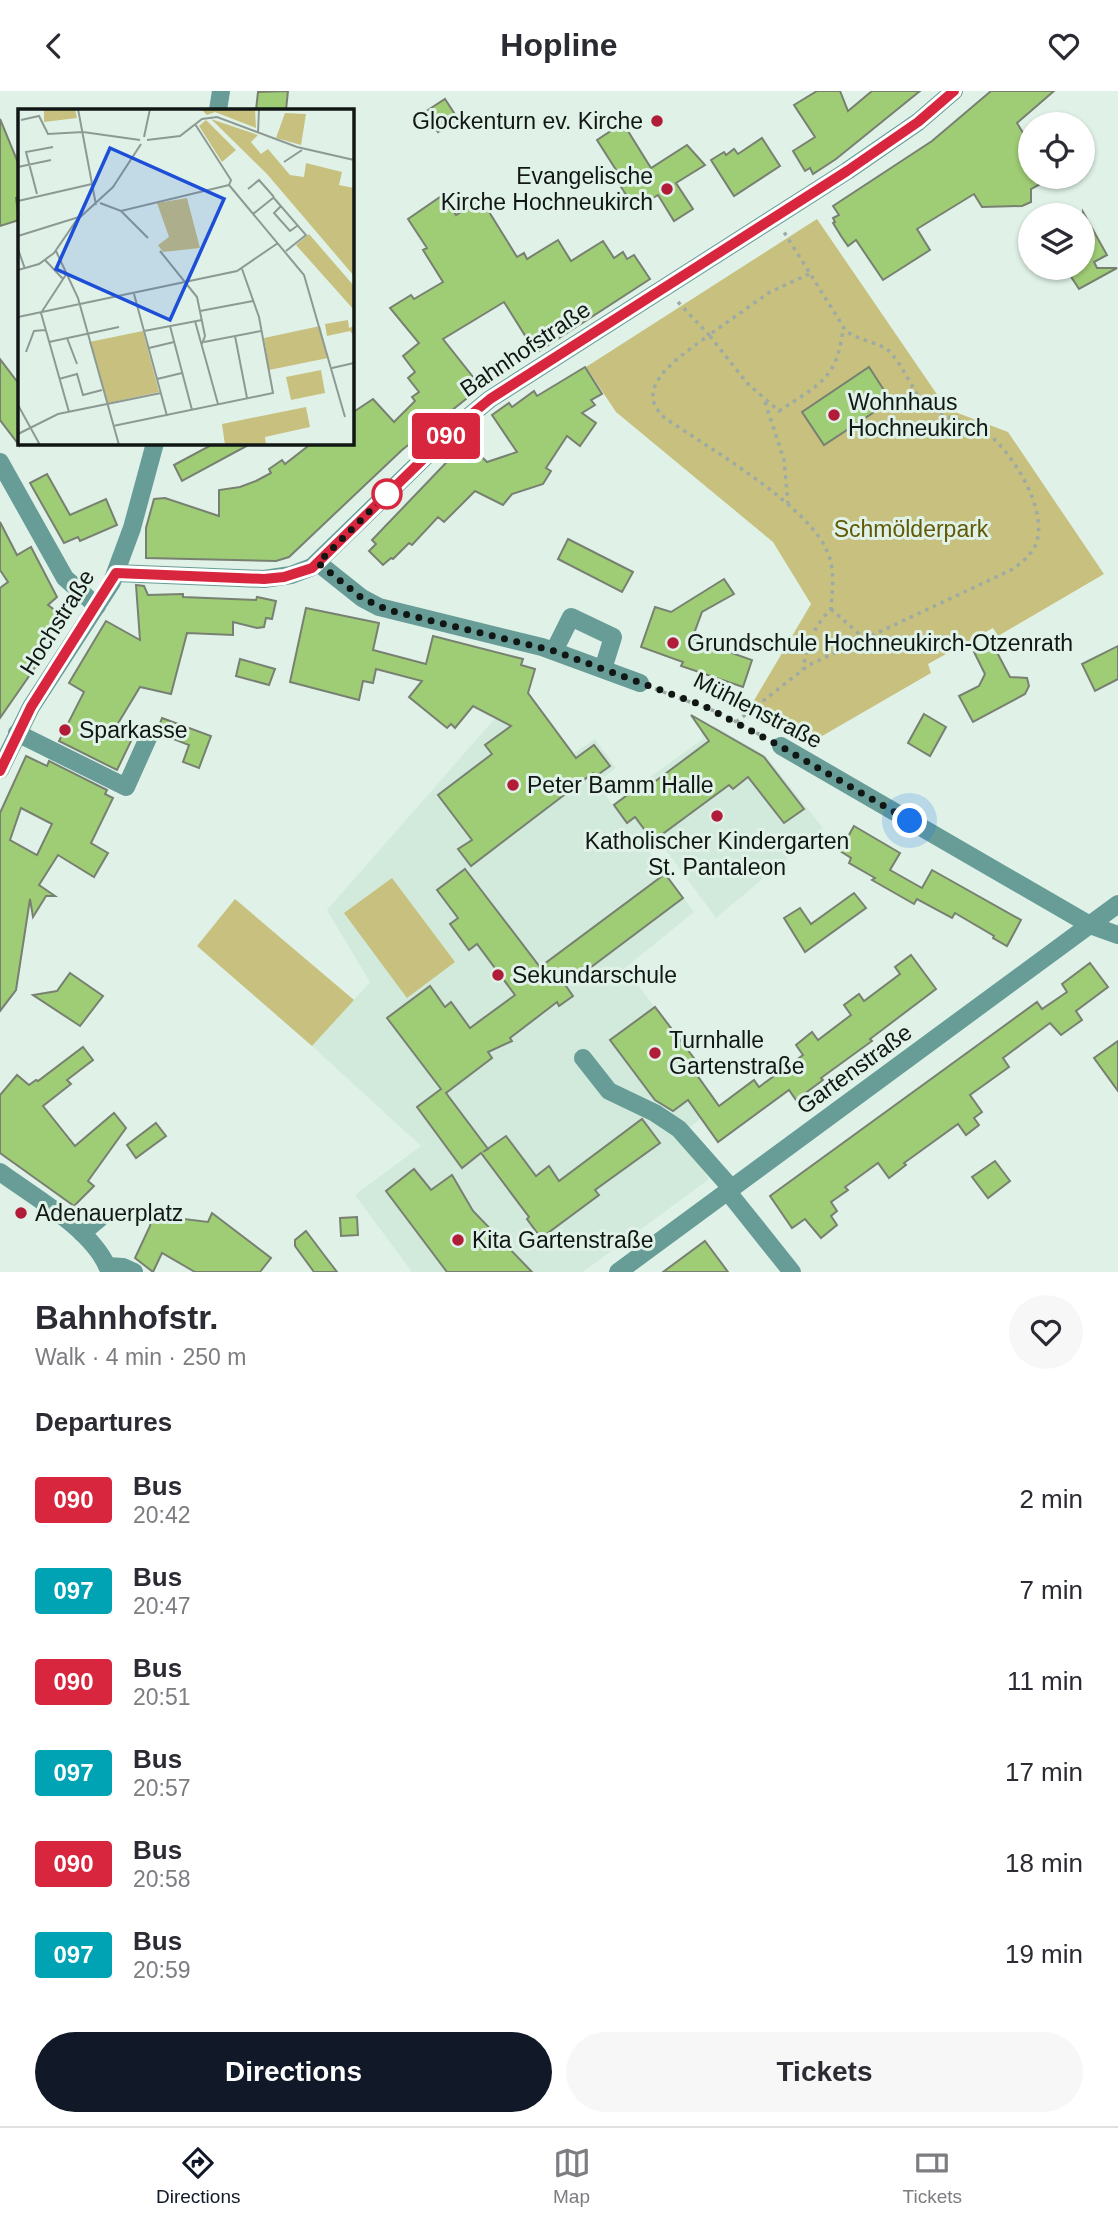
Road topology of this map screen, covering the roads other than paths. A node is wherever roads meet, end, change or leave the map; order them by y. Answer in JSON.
{"nodes":[{"id":1,"x":221,"y":91,"type":"edge"},
{"id":2,"x":954,"y":91,"type":"edge"},
{"id":3,"x":218,"y":109,"type":"edge"},
{"id":4,"x":154,"y":445,"type":"edge"},
{"id":5,"x":0,"y":462,"type":"edge"},
{"id":6,"x":318,"y":563,"type":"junction"},
{"id":7,"x":116,"y":573,"type":"junction"},
{"id":8,"x":97,"y":606,"type":"junction"},
{"id":9,"x":554,"y":651,"type":"junction"},
{"id":10,"x":603,"y":669,"type":"junction"},
{"id":11,"x":640,"y":683,"type":"road end"},
{"id":12,"x":17,"y":733,"type":"junction"},
{"id":13,"x":148,"y":738,"type":"dead end"},
{"id":14,"x":780,"y":746,"type":"road end"},
{"id":15,"x":0,"y":770,"type":"edge"},
{"id":16,"x":1118,"y":904,"type":"edge"},
{"id":17,"x":1090,"y":925,"type":"junction"},
{"id":18,"x":1118,"y":935,"type":"edge"},
{"id":19,"x":583,"y":1058,"type":"dead end"},
{"id":20,"x":0,"y":1172,"type":"edge"},
{"id":21,"x":730,"y":1191,"type":"junction"},
{"id":22,"x":100,"y":1218,"type":"dead end"},
{"id":23,"x":82,"y":1233,"type":"junction"},
{"id":24,"x":105,"y":1269,"type":"edge"},
{"id":25,"x":134,"y":1272,"type":"edge"},
{"id":26,"x":618,"y":1272,"type":"edge"},
{"id":27,"x":792,"y":1272,"type":"edge"}],
"edges":[{"from":1,"to":3,"type":"street"},
{"from":2,"to":6,"type":"street","name":"Bahnhofstraße"},
{"from":4,"to":7,"type":"street","name":"Hochstraße"},
{"from":5,"to":8,"type":"street"},
{"from":6,"to":7,"type":"street","name":"Bahnhofstraße"},
{"from":6,"to":9,"type":"street"},
{"from":7,"to":8,"type":"street","name":"Hochstraße"},
{"from":8,"to":12,"type":"street","name":"Hochstraße"},
{"from":9,"to":10,"type":"street"},
{"from":9,"to":10,"type":"street"},
{"from":10,"to":11,"type":"street"},
{"from":12,"to":13,"type":"street"},
{"from":12,"to":15,"type":"street","name":"Hochstraße"},
{"from":14,"to":17,"type":"street","name":"Mühlenstraße"},
{"from":16,"to":17,"type":"street","name":"Gartenstraße"},
{"from":17,"to":18,"type":"street","name":"Mühlenstraße"},
{"from":17,"to":21,"type":"street","name":"Gartenstraße"},
{"from":19,"to":21,"type":"street"},
{"from":20,"to":23,"type":"street"},
{"from":21,"to":26,"type":"street","name":"Gartenstraße"},
{"from":21,"to":27,"type":"street"},
{"from":22,"to":23,"type":"street"},
{"from":23,"to":24,"type":"street"},
{"from":24,"to":25,"type":"street"}]}
